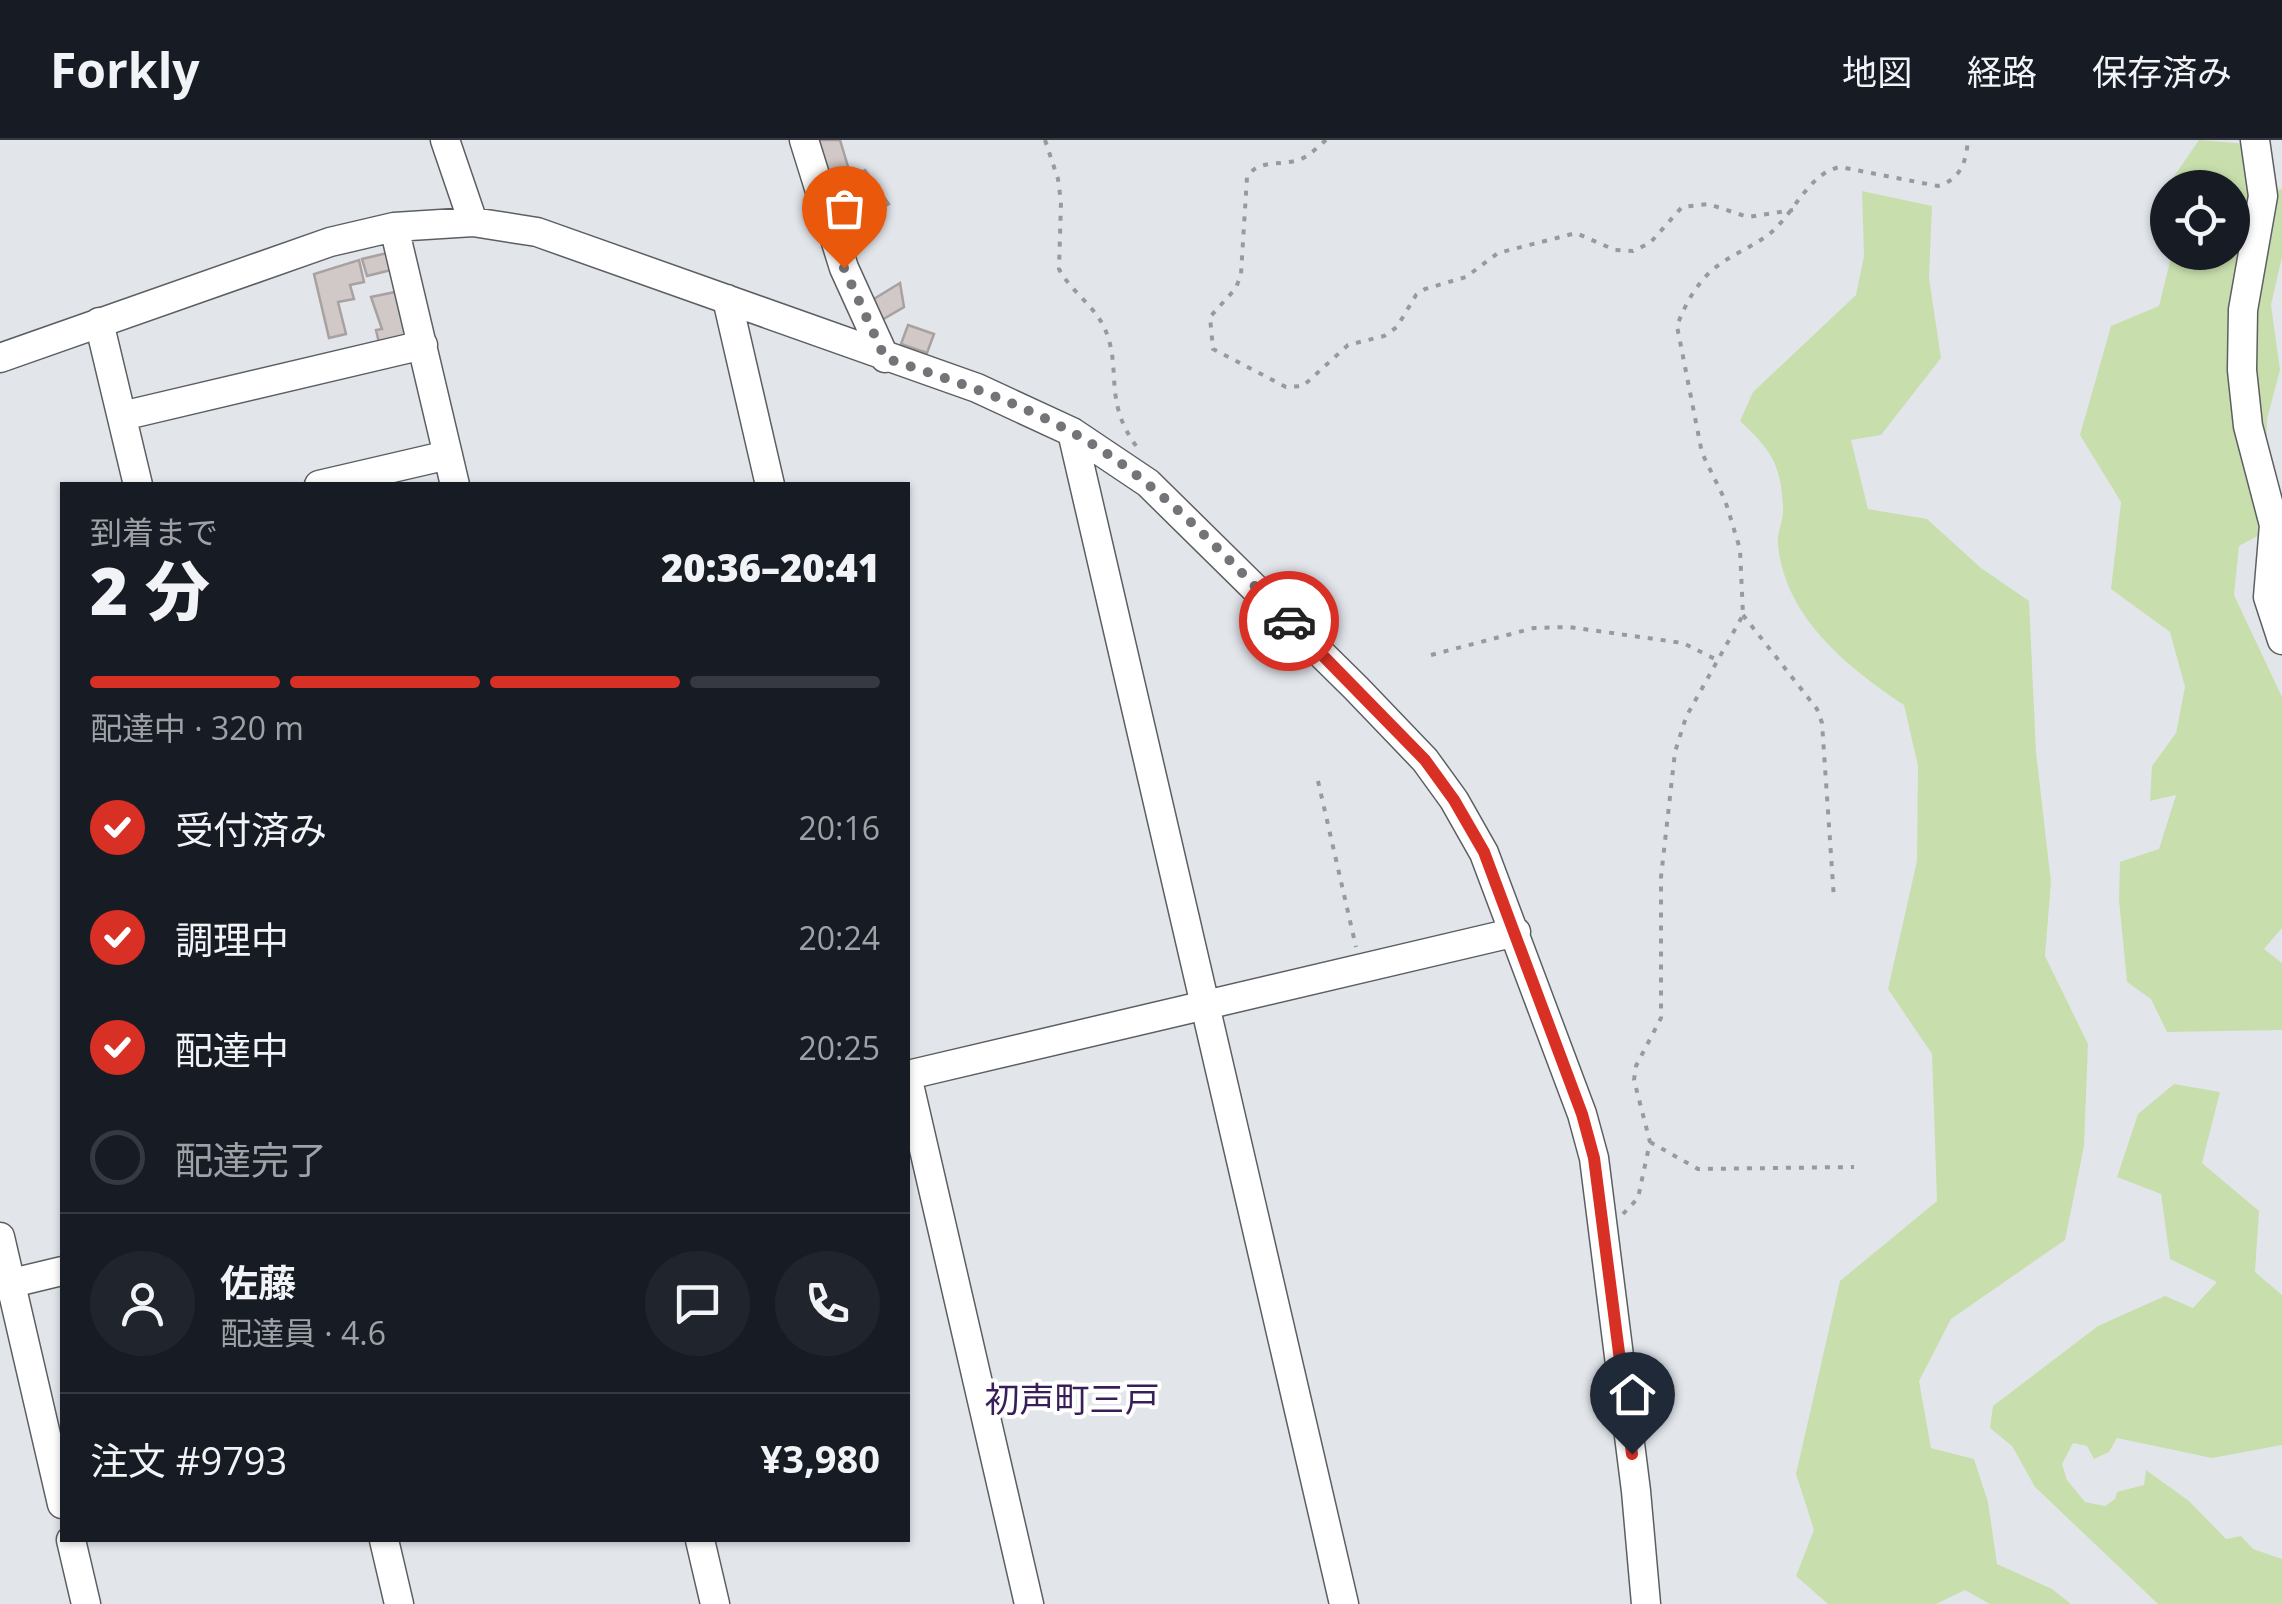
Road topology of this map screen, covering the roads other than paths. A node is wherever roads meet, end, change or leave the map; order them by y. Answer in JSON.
{"nodes":[{"id":1,"x":445,"y":140,"type":"edge"},
{"id":2,"x":804,"y":140,"type":"edge"},
{"id":3,"x":2255,"y":140,"type":"edge"},
{"id":4,"x":473,"y":222,"type":"junction"},
{"id":5,"x":394,"y":227,"type":"junction"},
{"id":6,"x":727,"y":299,"type":"junction"},
{"id":7,"x":99,"y":322,"type":"junction"},
{"id":8,"x":422,"y":345,"type":"junction"},
{"id":9,"x":0,"y":358,"type":"edge"},
{"id":10,"x":885,"y":358,"type":"junction"},
{"id":11,"x":122,"y":416,"type":"junction"},
{"id":12,"x":1072,"y":432,"type":"junction"},
{"id":13,"x":448,"y":455,"type":"junction"},
{"id":14,"x":137,"y":482,"type":"edge"},
{"id":15,"x":332,"y":482,"type":"edge"},
{"id":16,"x":454,"y":482,"type":"edge"},
{"id":17,"x":769,"y":482,"type":"edge"},
{"id":18,"x":2282,"y":640,"type":"edge"},
{"id":19,"x":1516,"y":932,"type":"junction"},
{"id":20,"x":1205,"y":1005,"type":"junction"},
{"id":21,"x":910,"y":1078,"type":"edge"},
{"id":22,"x":910,"y":1087,"type":"edge"},
{"id":23,"x":0,"y":1237,"type":"edge"},
{"id":24,"x":60,"y":1272,"type":"edge"},
{"id":25,"x":6,"y":1285,"type":"edge"},
{"id":26,"x":60,"y":1496,"type":"edge"},
{"id":27,"x":71,"y":1542,"type":"edge"},
{"id":28,"x":384,"y":1542,"type":"edge"},
{"id":29,"x":700,"y":1542,"type":"edge"},
{"id":30,"x":86,"y":1604,"type":"edge"},
{"id":31,"x":399,"y":1604,"type":"edge"},
{"id":32,"x":715,"y":1604,"type":"edge"},
{"id":33,"x":1029,"y":1604,"type":"edge"},
{"id":34,"x":1344,"y":1604,"type":"edge"},
{"id":35,"x":1646,"y":1604,"type":"edge"}],
"edges":[{"from":1,"to":4,"type":"street"},
{"from":2,"to":10,"type":"street"},
{"from":3,"to":18,"type":"street"},
{"from":4,"to":5,"type":"street"},
{"from":4,"to":6,"type":"street"},
{"from":5,"to":7,"type":"street"},
{"from":5,"to":8,"type":"street"},
{"from":6,"to":10,"type":"street"},
{"from":6,"to":17,"type":"street"},
{"from":7,"to":9,"type":"street"},
{"from":7,"to":11,"type":"street"},
{"from":8,"to":11,"type":"street"},
{"from":8,"to":13,"type":"street"},
{"from":10,"to":12,"type":"street"},
{"from":11,"to":14,"type":"street"},
{"from":12,"to":19,"type":"street"},
{"from":12,"to":20,"type":"street"},
{"from":13,"to":15,"type":"street"},
{"from":13,"to":16,"type":"street"},
{"from":19,"to":20,"type":"street"},
{"from":19,"to":35,"type":"street"},
{"from":20,"to":21,"type":"street"},
{"from":20,"to":34,"type":"street"},
{"from":22,"to":33,"type":"street"},
{"from":23,"to":25,"type":"street"},
{"from":24,"to":25,"type":"street"},
{"from":25,"to":26,"type":"street"},
{"from":27,"to":30,"type":"street"},
{"from":28,"to":31,"type":"street"},
{"from":29,"to":32,"type":"street"}]}
